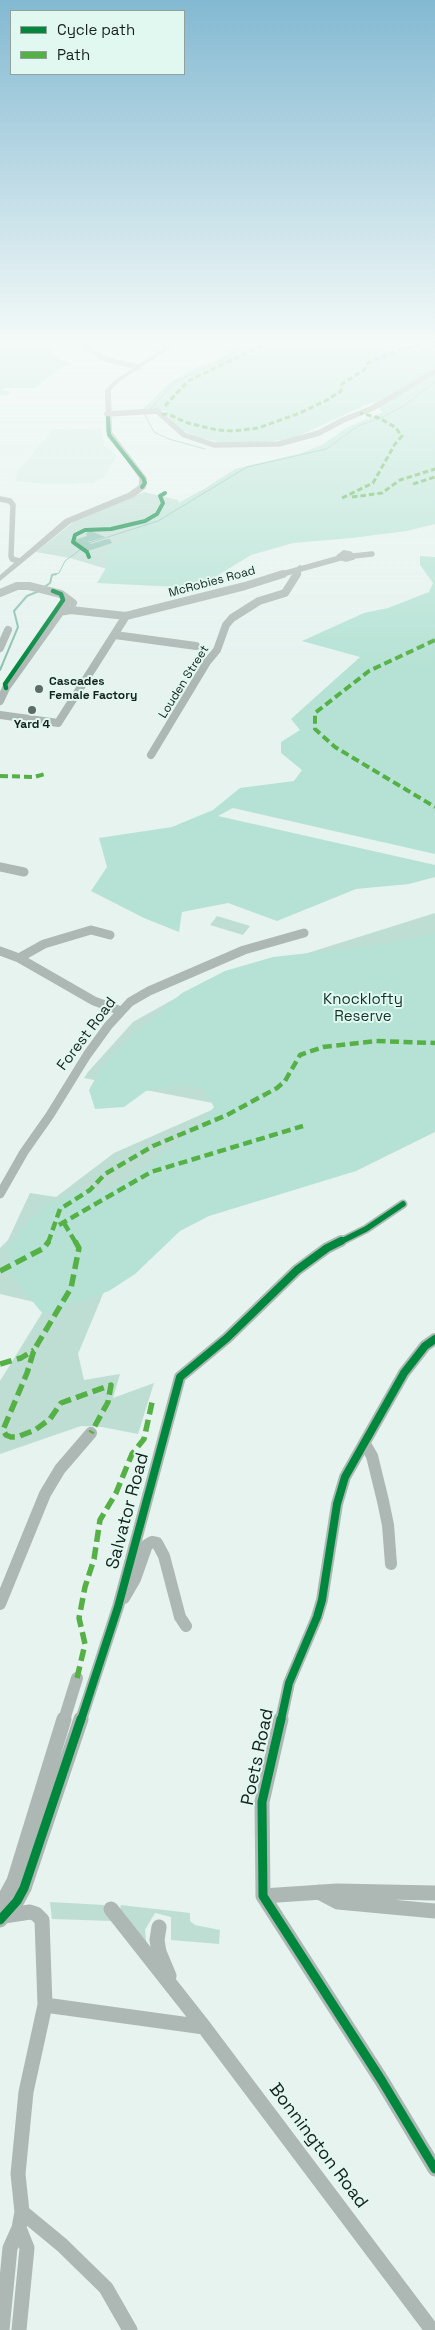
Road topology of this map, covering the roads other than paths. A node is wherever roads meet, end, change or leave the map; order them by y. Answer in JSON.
{"nodes":[{"id":1,"x":125,"y":454,"type":"edge"},
{"id":2,"x":0,"y":499,"type":"edge"},
{"id":3,"x":372,"y":554,"type":"dead end"},
{"id":4,"x":19,"y":561,"type":"junction"},
{"id":5,"x":300,"y":568,"type":"junction"},
{"id":6,"x":0,"y":579,"type":"edge"},
{"id":7,"x":0,"y":593,"type":"edge"},
{"id":8,"x":69,"y":600,"type":"junction"},
{"id":9,"x":59,"y":612,"type":"junction"},
{"id":10,"x":89,"y":612,"type":"junction"},
{"id":11,"x":126,"y":616,"type":"junction"},
{"id":12,"x":8,"y":630,"type":"dead end"},
{"id":13,"x":115,"y":635,"type":"junction"},
{"id":14,"x":196,"y":646,"type":"dead end"},
{"id":15,"x":0,"y":648,"type":"edge"},
{"id":16,"x":3,"y":689,"type":"edge"},
{"id":17,"x":0,"y":701,"type":"edge"},
{"id":18,"x":0,"y":714,"type":"edge"},
{"id":19,"x":151,"y":755,"type":"dead end"},
{"id":20,"x":0,"y":867,"type":"edge"},
{"id":21,"x":24,"y":872,"type":"dead end"},
{"id":22,"x":304,"y":933,"type":"dead end"},
{"id":23,"x":110,"y":935,"type":"dead end"},
{"id":24,"x":0,"y":951,"type":"edge"},
{"id":25,"x":19,"y":958,"type":"junction"},
{"id":26,"x":121,"y":1011,"type":"junction"},
{"id":27,"x":0,"y":1194,"type":"edge"},
{"id":28,"x":403,"y":1204,"type":"dead end"},
{"id":29,"x":435,"y":1339,"type":"edge"},
{"id":30,"x":91,"y":1433,"type":"dead end"},
{"id":31,"x":365,"y":1444,"type":"junction"},
{"id":32,"x":391,"y":1564,"type":"dead end"},
{"id":33,"x":0,"y":1604,"type":"edge"},
{"id":34,"x":118,"y":1606,"type":"junction"},
{"id":35,"x":186,"y":1626,"type":"dead end"},
{"id":36,"x":76,"y":1678,"type":"dead end"},
{"id":37,"x":318,"y":1892,"type":"junction"},
{"id":38,"x":435,"y":1893,"type":"edge"},
{"id":39,"x":263,"y":1896,"type":"junction"},
{"id":40,"x":111,"y":1909,"type":"dead end"},
{"id":41,"x":435,"y":1910,"type":"edge"},
{"id":42,"x":2,"y":1919,"type":"edge"},
{"id":43,"x":159,"y":1927,"type":"dead end"},
{"id":44,"x":173,"y":1986,"type":"junction"},
{"id":45,"x":45,"y":2005,"type":"junction"},
{"id":46,"x":204,"y":2027,"type":"junction"},
{"id":47,"x":435,"y":2169,"type":"edge"},
{"id":48,"x":20,"y":2220,"type":"junction"},
{"id":49,"x":2,"y":2330,"type":"edge"},
{"id":50,"x":19,"y":2330,"type":"edge"},
{"id":51,"x":130,"y":2330,"type":"edge"},
{"id":52,"x":432,"y":2330,"type":"edge"}],
"edges":[{"from":1,"to":4,"type":"street"},
{"from":2,"to":4,"type":"street"},
{"from":3,"to":5,"type":"street","name":"McRobies Road"},
{"from":4,"to":6,"type":"street"},
{"from":5,"to":11,"type":"street","name":"McRobies Road"},
{"from":5,"to":19,"type":"street","name":"Louden Street"},
{"from":7,"to":8,"type":"street","name":"McRobies Road"},
{"from":8,"to":9,"type":"street"},
{"from":8,"to":10,"type":"street","name":"McRobies Road"},
{"from":9,"to":10,"type":"street","name":"McRobies Road"},
{"from":9,"to":16,"type":"street"},
{"from":10,"to":11,"type":"street","name":"McRobies Road"},
{"from":11,"to":13,"type":"street"},
{"from":12,"to":15,"type":"street"},
{"from":13,"to":14,"type":"street"},
{"from":13,"to":18,"type":"street"},
{"from":16,"to":17,"type":"street"},
{"from":20,"to":21,"type":"street"},
{"from":22,"to":26,"type":"street","name":"Forest Road"},
{"from":23,"to":25,"type":"street"},
{"from":24,"to":25,"type":"street"},
{"from":25,"to":26,"type":"street"},
{"from":26,"to":27,"type":"street","name":"Forest Road"},
{"from":28,"to":34,"type":"street","name":"Salvator Road"},
{"from":29,"to":31,"type":"street","name":"Poets Road"},
{"from":30,"to":33,"type":"street"},
{"from":31,"to":32,"type":"street"},
{"from":31,"to":39,"type":"street","name":"Poets Road"},
{"from":34,"to":35,"type":"street"},
{"from":34,"to":42,"type":"street","name":"Salvator Road"},
{"from":36,"to":42,"type":"street"},
{"from":37,"to":38,"type":"street"},
{"from":37,"to":39,"type":"street"},
{"from":37,"to":41,"type":"street"},
{"from":39,"to":47,"type":"street","name":"Poets Road"},
{"from":40,"to":44,"type":"street","name":"Bonnington Road"},
{"from":42,"to":45,"type":"street"},
{"from":43,"to":44,"type":"street","name":"Bonnington Road"},
{"from":44,"to":46,"type":"street","name":"Bonnington Road"},
{"from":45,"to":46,"type":"street"},
{"from":45,"to":48,"type":"street"},
{"from":46,"to":52,"type":"street","name":"Bonnington Road"},
{"from":48,"to":49,"type":"street"},
{"from":48,"to":50,"type":"street"},
{"from":48,"to":51,"type":"street"}]}
